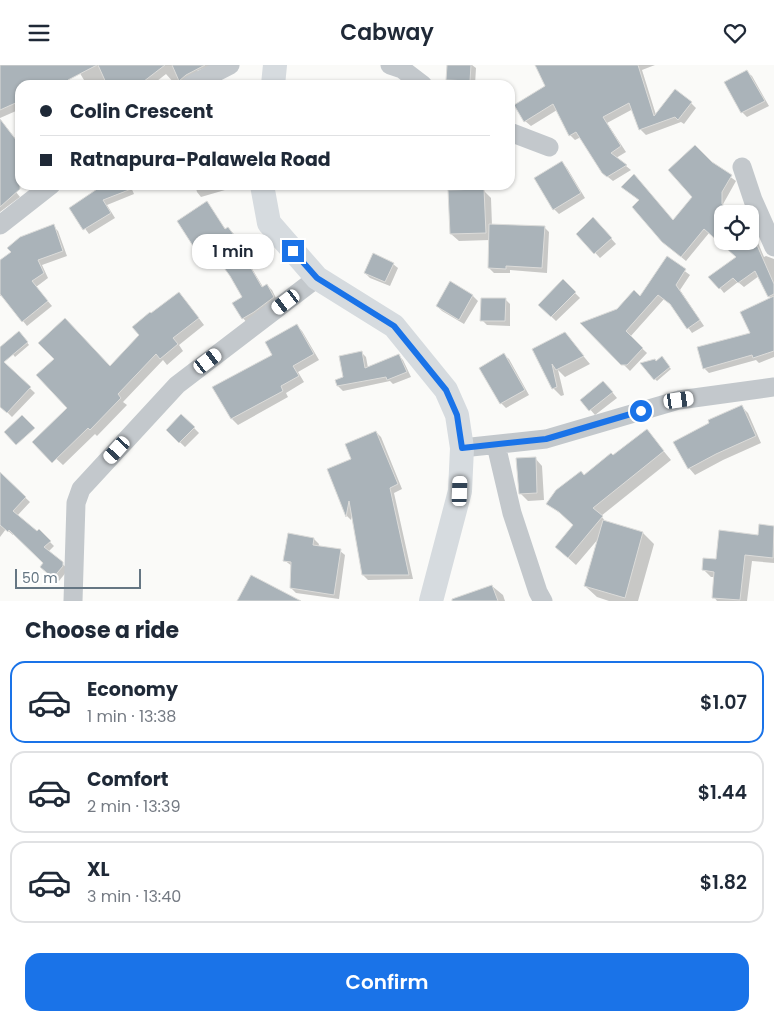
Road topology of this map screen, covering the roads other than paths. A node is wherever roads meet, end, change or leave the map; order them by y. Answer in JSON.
{"nodes":[{"id":1,"x":230,"y":65,"type":"edge"},
{"id":2,"x":275,"y":65,"type":"edge"},
{"id":3,"x":390,"y":65,"type":"edge"},
{"id":4,"x":201,"y":80,"type":"edge"},
{"id":5,"x":274,"y":80,"type":"edge"},
{"id":6,"x":416,"y":80,"type":"edge"},
{"id":7,"x":515,"y":134,"type":"edge"},
{"id":8,"x":549,"y":147,"type":"dead end"},
{"id":9,"x":742,"y":167,"type":"dead end"},
{"id":10,"x":45,"y":190,"type":"edge"},
{"id":11,"x":263,"y":190,"type":"edge"},
{"id":12,"x":0,"y":225,"type":"edge"},
{"id":13,"x":774,"y":247,"type":"edge"},
{"id":14,"x":317,"y":278,"type":"junction"},
{"id":15,"x":774,"y":387,"type":"edge"},
{"id":16,"x":496,"y":445,"type":"junction"},
{"id":17,"x":462,"y":448,"type":"junction"},
{"id":18,"x":73,"y":601,"type":"edge"},
{"id":19,"x":431,"y":601,"type":"edge"},
{"id":20,"x":543,"y":601,"type":"edge"}],
"edges":[{"from":1,"to":4,"type":"street"},
{"from":2,"to":5,"type":"main road"},
{"from":3,"to":6,"type":"street"},
{"from":7,"to":8,"type":"street"},
{"from":9,"to":13,"type":"street"},
{"from":10,"to":12,"type":"street"},
{"from":11,"to":14,"type":"main road"},
{"from":14,"to":17,"type":"main road"},
{"from":14,"to":18,"type":"street"},
{"from":15,"to":16,"type":"street"},
{"from":16,"to":17,"type":"street"},
{"from":16,"to":20,"type":"street"},
{"from":17,"to":19,"type":"main road"}]}
